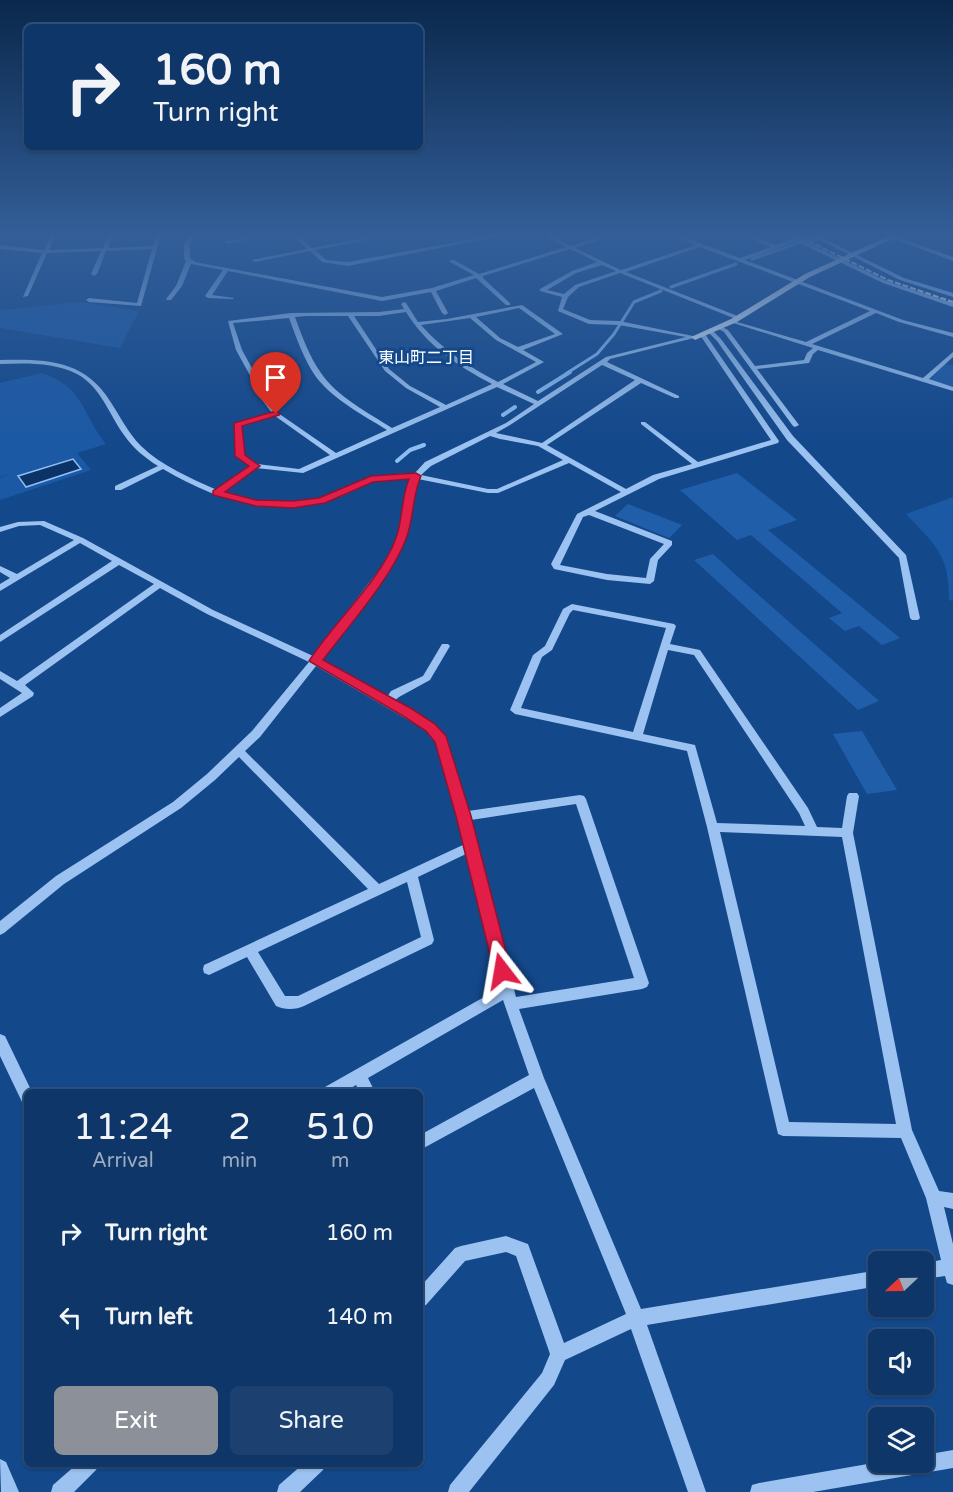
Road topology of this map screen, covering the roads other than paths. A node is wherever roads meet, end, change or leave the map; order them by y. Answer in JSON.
{"nodes":[{"id":1,"x":125,"y":304,"type":"edge"},
{"id":2,"x":139,"y":304,"type":"edge"},
{"id":3,"x":404,"y":304,"type":"edge"},
{"id":4,"x":440,"y":304,"type":"edge"},
{"id":5,"x":562,"y":304,"type":"edge"},
{"id":6,"x":698,"y":304,"type":"edge"},
{"id":7,"x":760,"y":304,"type":"edge"},
{"id":8,"x":857,"y":304,"type":"edge"},
{"id":9,"x":407,"y":310,"type":"junction"},
{"id":10,"x":876,"y":311,"type":"junction"},
{"id":11,"x":445,"y":313,"type":"dead end"},
{"id":12,"x":350,"y":314,"type":"junction"},
{"id":13,"x":291,"y":315,"type":"junction"},
{"id":14,"x":471,"y":316,"type":"junction"},
{"id":15,"x":735,"y":319,"type":"junction"},
{"id":16,"x":418,"y":324,"type":"junction"},
{"id":17,"x":720,"y":327,"type":"junction"},
{"id":18,"x":703,"y":335,"type":"junction"},
{"id":19,"x":953,"y":335,"type":"edge"},
{"id":20,"x":807,"y":344,"type":"junction"},
{"id":21,"x":818,"y":347,"type":"junction"},
{"id":22,"x":517,"y":350,"type":"junction"},
{"id":23,"x":953,"y":354,"type":"edge"},
{"id":24,"x":0,"y":362,"type":"edge"},
{"id":25,"x":602,"y":362,"type":"junction"},
{"id":26,"x":753,"y":368,"type":"junction"},
{"id":27,"x":640,"y":380,"type":"junction"},
{"id":28,"x":924,"y":380,"type":"junction"},
{"id":29,"x":498,"y":384,"type":"junction"},
{"id":30,"x":953,"y":389,"type":"edge"},
{"id":31,"x":677,"y":397,"type":"dead end"},
{"id":32,"x":537,"y":404,"type":"junction"},
{"id":33,"x":445,"y":407,"type":"junction"},
{"id":34,"x":276,"y":414,"type":"junction"},
{"id":35,"x":643,"y":423,"type":"dead end"},
{"id":36,"x":795,"y":425,"type":"dead end"},
{"id":37,"x":391,"y":430,"type":"junction"},
{"id":38,"x":490,"y":433,"type":"junction"},
{"id":39,"x":543,"y":445,"type":"junction"},
{"id":40,"x":334,"y":455,"type":"junction"},
{"id":41,"x":570,"y":460,"type":"junction"},
{"id":42,"x":698,"y":465,"type":"junction"},
{"id":43,"x":164,"y":466,"type":"junction"},
{"id":44,"x":255,"y":466,"type":"junction"},
{"id":45,"x":416,"y":476,"type":"junction"},
{"id":46,"x":110,"y":483,"type":"dead end"},
{"id":47,"x":118,"y":488,"type":"junction"},
{"id":48,"x":626,"y":492,"type":"junction"},
{"id":49,"x":217,"y":493,"type":"junction"},
{"id":50,"x":127,"y":495,"type":"dead end"},
{"id":51,"x":589,"y":512,"type":"junction"},
{"id":52,"x":0,"y":530,"type":"edge"},
{"id":53,"x":80,"y":540,"type":"junction"},
{"id":54,"x":119,"y":561,"type":"junction"},
{"id":55,"x":0,"y":569,"type":"edge"},
{"id":56,"x":17,"y":578,"type":"junction"},
{"id":57,"x":160,"y":585,"type":"junction"},
{"id":58,"x":0,"y":588,"type":"edge"},
{"id":59,"x":915,"y":618,"type":"dead end"},
{"id":60,"x":0,"y":639,"type":"edge"},
{"id":61,"x":445,"y":646,"type":"dead end"},
{"id":62,"x":664,"y":646,"type":"junction"},
{"id":63,"x":315,"y":661,"type":"junction"},
{"id":64,"x":0,"y":674,"type":"edge"},
{"id":65,"x":18,"y":686,"type":"junction"},
{"id":66,"x":388,"y":702,"type":"junction"},
{"id":67,"x":0,"y":713,"type":"edge"},
{"id":68,"x":637,"y":736,"type":"junction"},
{"id":69,"x":239,"y":751,"type":"junction"},
{"id":70,"x":853,"y":796,"type":"dead end"},
{"id":71,"x":464,"y":816,"type":"junction"},
{"id":72,"x":713,"y":827,"type":"junction"},
{"id":73,"x":813,"y":832,"type":"junction"},
{"id":74,"x":847,"y":833,"type":"junction"},
{"id":75,"x":472,"y":846,"type":"junction"},
{"id":76,"x":411,"y":874,"type":"junction"},
{"id":77,"x":377,"y":890,"type":"junction"},
{"id":78,"x":0,"y":929,"type":"edge"},
{"id":79,"x":250,"y":950,"type":"junction"},
{"id":80,"x":209,"y":969,"type":"dead end"},
{"id":81,"x":509,"y":998,"type":"junction"},
{"id":82,"x":0,"y":1041,"type":"edge"},
{"id":83,"x":359,"y":1076,"type":"junction"},
{"id":84,"x":537,"y":1078,"type":"junction"},
{"id":85,"x":335,"y":1089,"type":"edge"},
{"id":86,"x":366,"y":1089,"type":"edge"},
{"id":87,"x":24,"y":1091,"type":"edge"},
{"id":88,"x":905,"y":1131,"type":"junction"},
{"id":89,"x":423,"y":1141,"type":"edge"},
{"id":90,"x":934,"y":1198,"type":"junction"},
{"id":91,"x":953,"y":1201,"type":"edge"},
{"id":92,"x":934,"y":1271,"type":"edge"},
{"id":93,"x":952,"y":1272,"type":"edge"},
{"id":94,"x":868,"y":1280,"type":"edge"},
{"id":95,"x":423,"y":1296,"type":"edge"},
{"id":96,"x":636,"y":1318,"type":"junction"},
{"id":97,"x":559,"y":1354,"type":"junction"},
{"id":98,"x":953,"y":1459,"type":"edge"},
{"id":99,"x":87,"y":1467,"type":"edge"},
{"id":100,"x":313,"y":1467,"type":"edge"},
{"id":101,"x":0,"y":1468,"type":"edge"},
{"id":102,"x":10,"y":1492,"type":"edge"},
{"id":103,"x":60,"y":1492,"type":"edge"},
{"id":104,"x":286,"y":1492,"type":"edge"},
{"id":105,"x":457,"y":1492,"type":"edge"},
{"id":106,"x":697,"y":1492,"type":"edge"},
{"id":107,"x":759,"y":1492,"type":"edge"}],
"edges":[{"from":1,"to":2,"type":"street"},
{"from":3,"to":9,"type":"street"},
{"from":4,"to":11,"type":"street"},
{"from":5,"to":18,"type":"street"},
{"from":6,"to":15,"type":"street"},
{"from":7,"to":15,"type":"main road"},
{"from":8,"to":10,"type":"street"},
{"from":9,"to":12,"type":"street"},
{"from":9,"to":16,"type":"street"},
{"from":10,"to":19,"type":"street"},
{"from":10,"to":20,"type":"street"},
{"from":12,"to":13,"type":"street"},
{"from":12,"to":33,"type":"street"},
{"from":13,"to":34,"type":"street"},
{"from":13,"to":37,"type":"street"},
{"from":14,"to":16,"type":"street"},
{"from":14,"to":22,"type":"street"},
{"from":14,"to":22,"type":"street"},
{"from":15,"to":17,"type":"main road"},
{"from":15,"to":20,"type":"street"},
{"from":16,"to":29,"type":"street"},
{"from":17,"to":18,"type":"main road"},
{"from":17,"to":26,"type":"street"},
{"from":18,"to":25,"type":"street"},
{"from":18,"to":42,"type":"street"},
{"from":18,"to":59,"type":"street"},
{"from":20,"to":21,"type":"street"},
{"from":21,"to":26,"type":"street"},
{"from":21,"to":28,"type":"street"},
{"from":22,"to":29,"type":"street"},
{"from":23,"to":28,"type":"street"},
{"from":24,"to":43,"type":"street"},
{"from":25,"to":27,"type":"street"},
{"from":25,"to":32,"type":"street"},
{"from":26,"to":36,"type":"street"},
{"from":27,"to":31,"type":"street"},
{"from":27,"to":39,"type":"street"},
{"from":28,"to":30,"type":"street"},
{"from":29,"to":32,"type":"street"},
{"from":29,"to":33,"type":"street"},
{"from":32,"to":38,"type":"street"},
{"from":33,"to":37,"type":"street"},
{"from":34,"to":40,"type":"street"},
{"from":34,"to":44,"type":"street"},
{"from":35,"to":42,"type":"street"},
{"from":37,"to":40,"type":"street"},
{"from":38,"to":39,"type":"street"},
{"from":38,"to":45,"type":"street"},
{"from":39,"to":41,"type":"street"},
{"from":40,"to":44,"type":"street"},
{"from":41,"to":45,"type":"street"},
{"from":41,"to":48,"type":"street"},
{"from":42,"to":48,"type":"street"},
{"from":43,"to":47,"type":"street"},
{"from":43,"to":49,"type":"street"},
{"from":44,"to":49,"type":"street"},
{"from":45,"to":49,"type":"street"},
{"from":45,"to":63,"type":"street"},
{"from":46,"to":47,"type":"street"},
{"from":47,"to":50,"type":"street"},
{"from":48,"to":51,"type":"street"},
{"from":51,"to":51,"type":"street"},
{"from":52,"to":53,"type":"street"},
{"from":53,"to":54,"type":"street"},
{"from":53,"to":56,"type":"street"},
{"from":54,"to":57,"type":"street"},
{"from":54,"to":60,"type":"street"},
{"from":55,"to":56,"type":"street"},
{"from":56,"to":58,"type":"street"},
{"from":57,"to":63,"type":"street"},
{"from":57,"to":65,"type":"street"},
{"from":61,"to":66,"type":"street"},
{"from":62,"to":68,"type":"street"},
{"from":62,"to":68,"type":"street"},
{"from":62,"to":73,"type":"street"},
{"from":63,"to":66,"type":"street"},
{"from":63,"to":69,"type":"street"},
{"from":64,"to":65,"type":"street"},
{"from":65,"to":67,"type":"street"},
{"from":66,"to":71,"type":"street"},
{"from":68,"to":72,"type":"street"},
{"from":69,"to":77,"type":"street"},
{"from":69,"to":78,"type":"street"},
{"from":70,"to":74,"type":"street"},
{"from":71,"to":75,"type":"street"},
{"from":71,"to":81,"type":"street"},
{"from":72,"to":73,"type":"street"},
{"from":72,"to":88,"type":"street"},
{"from":73,"to":74,"type":"street"},
{"from":74,"to":88,"type":"street"},
{"from":75,"to":76,"type":"street"},
{"from":75,"to":81,"type":"street"},
{"from":76,"to":77,"type":"street"},
{"from":76,"to":79,"type":"street"},
{"from":77,"to":79,"type":"street"},
{"from":79,"to":80,"type":"street"},
{"from":81,"to":83,"type":"street"},
{"from":81,"to":84,"type":"street"},
{"from":82,"to":87,"type":"street"},
{"from":83,"to":85,"type":"street"},
{"from":83,"to":86,"type":"street"},
{"from":84,"to":89,"type":"street"},
{"from":84,"to":96,"type":"street"},
{"from":88,"to":90,"type":"street"},
{"from":90,"to":91,"type":"street"},
{"from":90,"to":93,"type":"street"},
{"from":92,"to":93,"type":"street"},
{"from":94,"to":96,"type":"street"},
{"from":95,"to":97,"type":"street"},
{"from":96,"to":97,"type":"street"},
{"from":96,"to":106,"type":"street"},
{"from":97,"to":105,"type":"street"},
{"from":98,"to":107,"type":"street"},
{"from":99,"to":103,"type":"street"},
{"from":100,"to":104,"type":"street"},
{"from":101,"to":102,"type":"street"}]}
